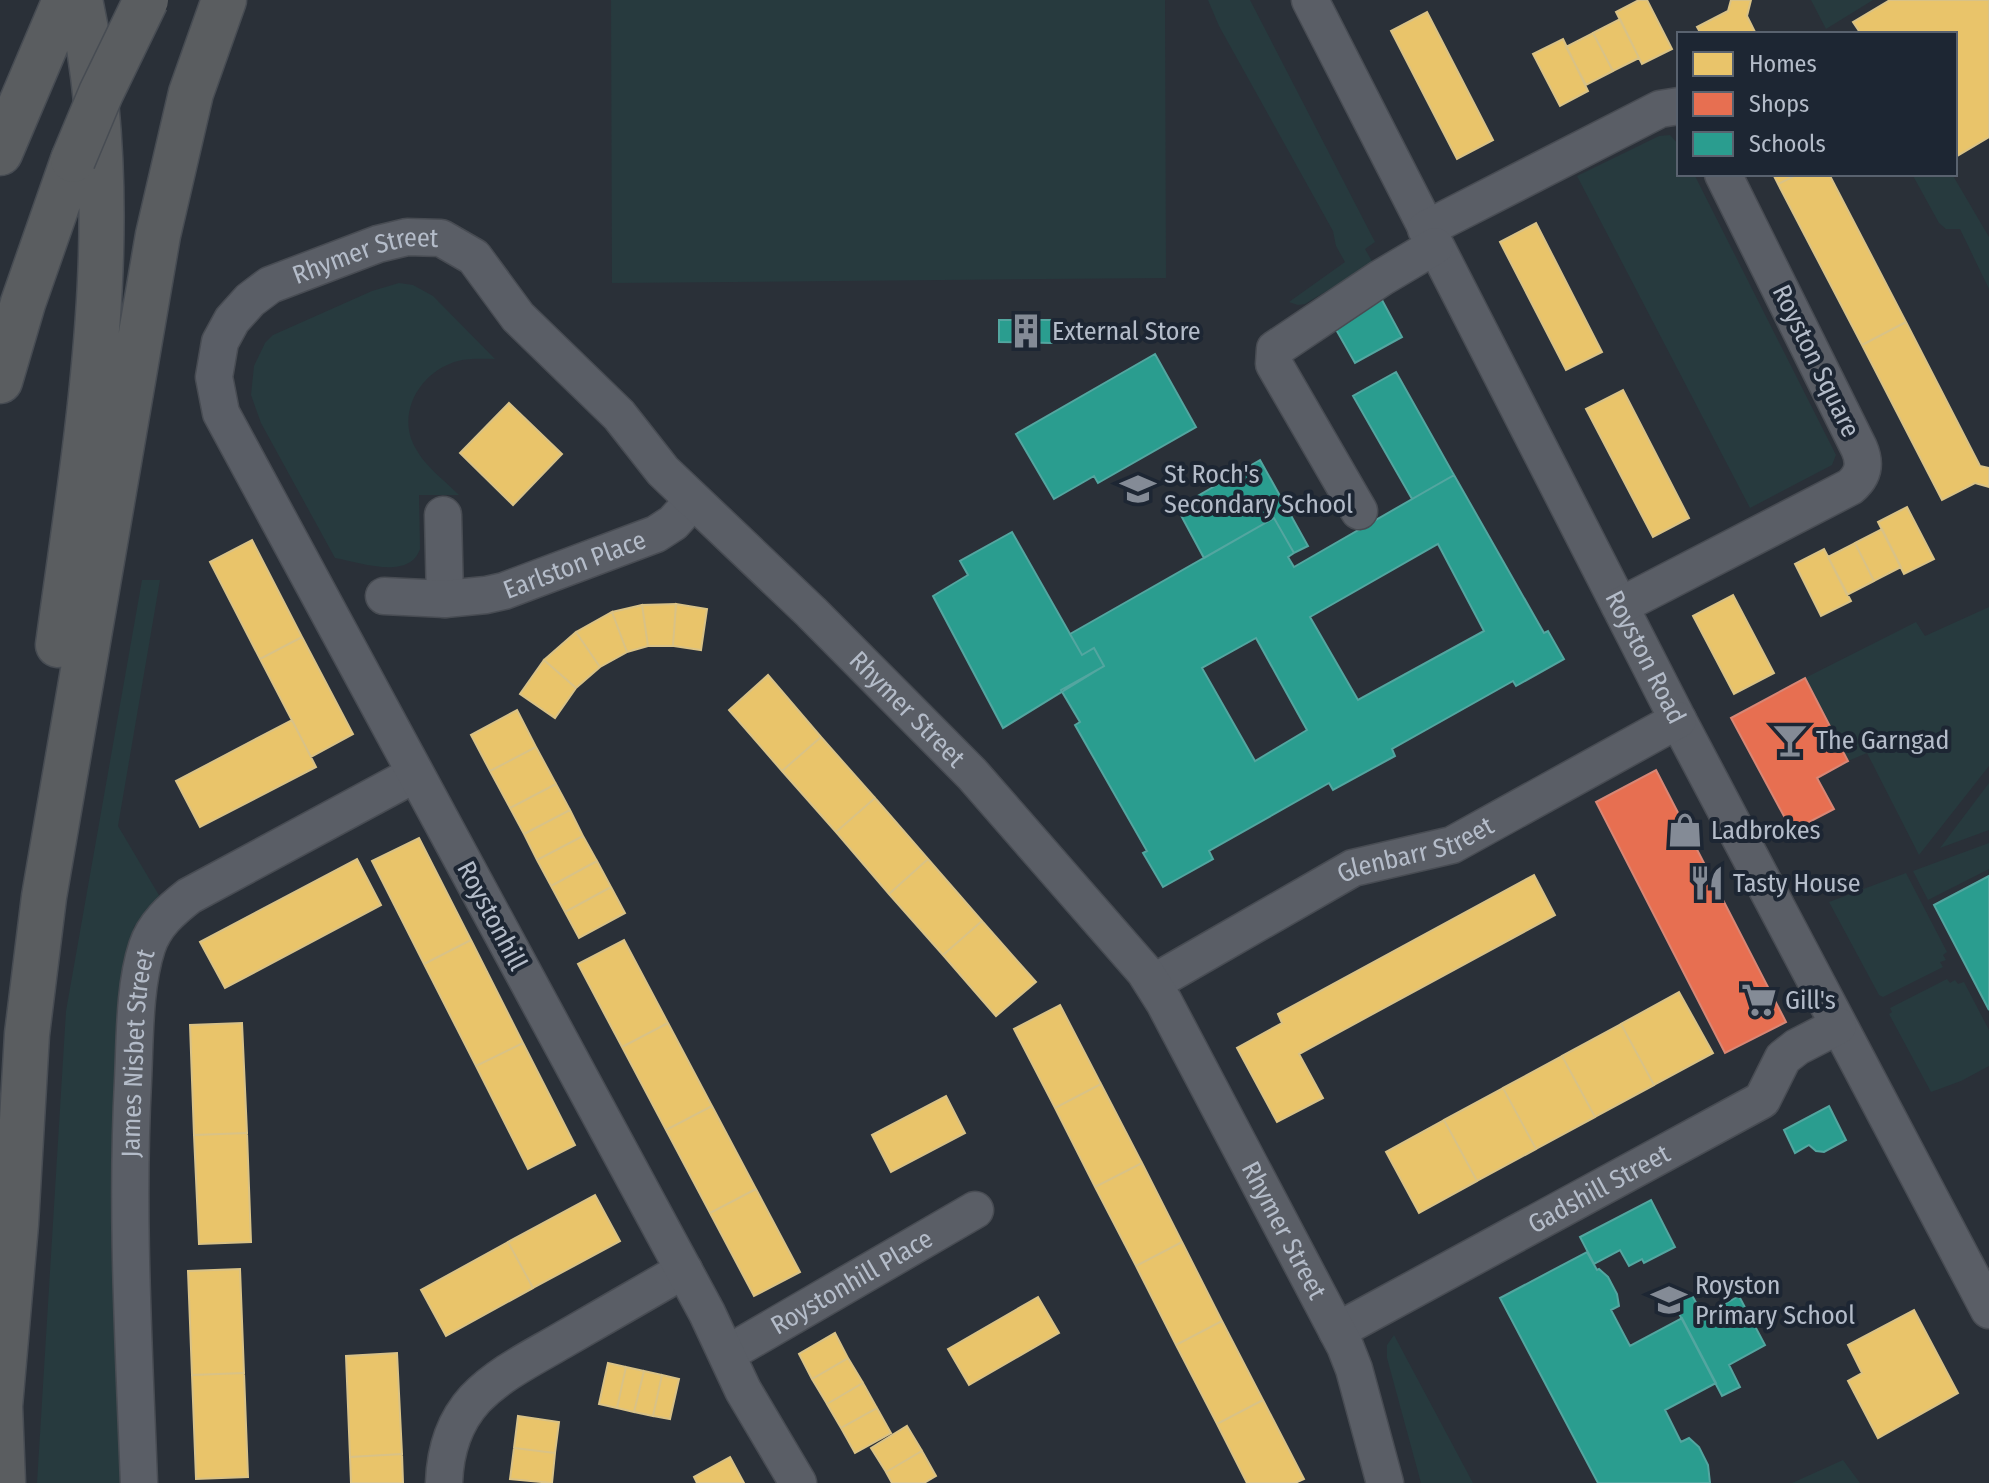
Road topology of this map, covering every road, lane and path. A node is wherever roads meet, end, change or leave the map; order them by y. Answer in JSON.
{"nodes":[{"id":1,"x":65,"y":0,"type":"edge"},
{"id":2,"x":80,"y":0,"type":"edge"},
{"id":3,"x":146,"y":0,"type":"edge"},
{"id":4,"x":224,"y":0,"type":"edge"},
{"id":5,"x":1310,"y":0,"type":"edge"},
{"id":6,"x":1677,"y":106,"type":"edge"},
{"id":7,"x":0,"y":153,"type":"edge"},
{"id":8,"x":1724,"y":176,"type":"edge"},
{"id":9,"x":1431,"y":238,"type":"junction"},
{"id":10,"x":220,"y":342,"type":"joint"},
{"id":11,"x":0,"y":381,"type":"edge"},
{"id":12,"x":693,"y":501,"type":"junction"},
{"id":13,"x":1359,"y":511,"type":"dead end"},
{"id":14,"x":443,"y":515,"type":"dead end"},
{"id":15,"x":384,"y":596,"type":"dead end"},
{"id":16,"x":445,"y":599,"type":"junction"},
{"id":17,"x":1620,"y":606,"type":"junction"},
{"id":18,"x":1678,"y":720,"type":"junction"},
{"id":19,"x":415,"y":774,"type":"junction"},
{"id":20,"x":1153,"y":983,"type":"junction"},
{"id":21,"x":1838,"y":1026,"type":"junction"},
{"id":22,"x":0,"y":1157,"type":"edge"},
{"id":23,"x":975,"y":1210,"type":"dead end"},
{"id":24,"x":684,"y":1270,"type":"junction"},
{"id":25,"x":1989,"y":1310,"type":"edge"},
{"id":26,"x":1337,"y":1331,"type":"junction"},
{"id":27,"x":727,"y":1354,"type":"junction"},
{"id":28,"x":0,"y":1406,"type":"edge"},
{"id":29,"x":3,"y":1483,"type":"edge"},
{"id":30,"x":139,"y":1483,"type":"edge"},
{"id":31,"x":444,"y":1483,"type":"edge"},
{"id":32,"x":798,"y":1483,"type":"edge"},
{"id":33,"x":1385,"y":1483,"type":"edge"}],
"edges":[{"from":1,"to":7,"type":"highway"},
{"from":2,"to":22,"type":"highway"},
{"from":3,"to":11,"type":"highway","bridge":true},
{"from":4,"to":28,"type":"highway"},
{"from":5,"to":9,"type":"street","name":"Royston Road"},
{"from":6,"to":9,"type":"street"},
{"from":8,"to":17,"type":"street","name":"Royston Square"},
{"from":9,"to":13,"type":"street"},
{"from":9,"to":17,"type":"street","name":"Royston Road"},
{"from":10,"to":12,"type":"street","name":"Rhymer Street"},
{"from":10,"to":19,"type":"street","name":"Roystonhill"},
{"from":12,"to":16,"type":"street","name":"Earlston Place"},
{"from":12,"to":20,"type":"street","name":"Rhymer Street"},
{"from":14,"to":16,"type":"street"},
{"from":15,"to":16,"type":"street","name":"Earlston Place"},
{"from":17,"to":18,"type":"street","name":"Royston Road"},
{"from":18,"to":20,"type":"street","name":"Glenbarr Street"},
{"from":18,"to":21,"type":"street","name":"Royston Road"},
{"from":19,"to":24,"type":"street","name":"Roystonhill"},
{"from":19,"to":30,"type":"street","name":"James Nisbet Street"},
{"from":20,"to":26,"type":"street","name":"Rhymer Street"},
{"from":21,"to":25,"type":"street","name":"Royston Road"},
{"from":21,"to":26,"type":"street","name":"Gadshill Street"},
{"from":23,"to":27,"type":"street","name":"Roystonhill Place"},
{"from":24,"to":27,"type":"street","name":"Roystonhill"},
{"from":24,"to":31,"type":"street"},
{"from":26,"to":33,"type":"street","name":"Rhymer Street"},
{"from":27,"to":32,"type":"street","name":"Roystonhill"},
{"from":28,"to":29,"type":"highway"}]}
